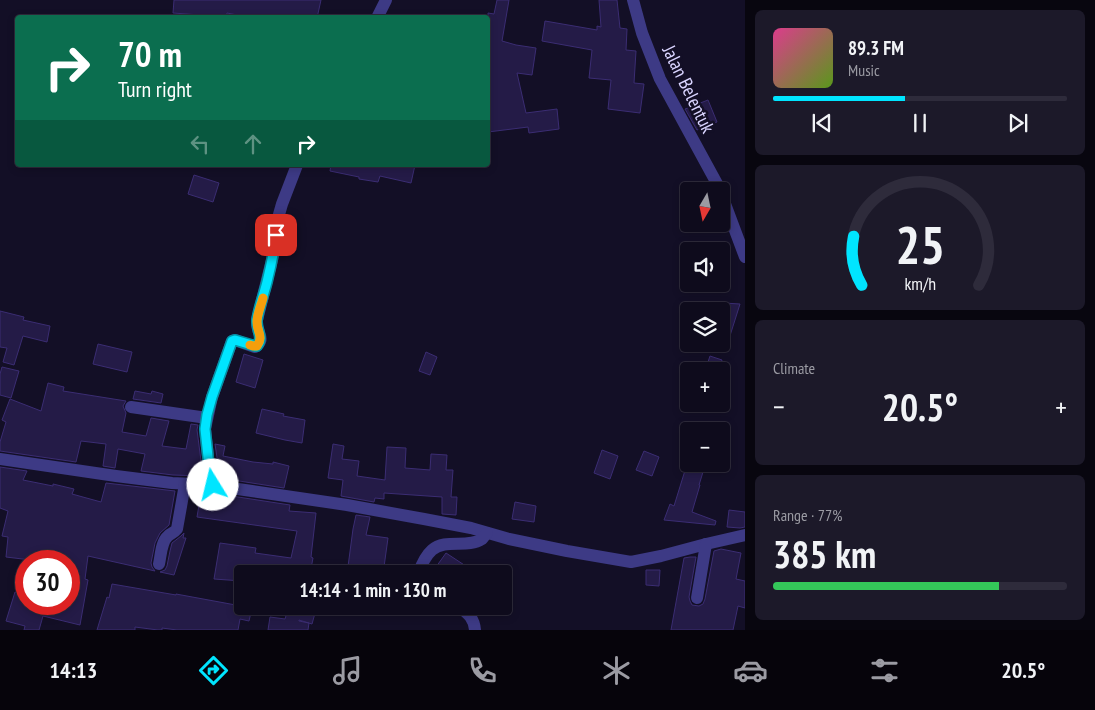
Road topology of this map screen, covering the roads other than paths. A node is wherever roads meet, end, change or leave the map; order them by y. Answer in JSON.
{"nodes":[{"id":1,"x":386,"y":0,"type":"edge"},
{"id":2,"x":633,"y":0,"type":"edge"},
{"id":3,"x":378,"y":15,"type":"edge"},
{"id":4,"x":296,"y":167,"type":"edge"},
{"id":5,"x":716,"y":182,"type":"edge"},
{"id":6,"x":730,"y":217,"type":"edge"},
{"id":7,"x":745,"y":258,"type":"edge"},
{"id":8,"x":131,"y":408,"type":"dead end"},
{"id":9,"x":207,"y":418,"type":"junction"},
{"id":10,"x":0,"y":459,"type":"edge"},
{"id":11,"x":185,"y":484,"type":"junction"},
{"id":12,"x":213,"y":485,"type":"junction"},
{"id":13,"x":487,"y":533,"type":"junction"},
{"id":14,"x":745,"y":535,"type":"edge"},
{"id":15,"x":706,"y":544,"type":"junction"},
{"id":16,"x":159,"y":564,"type":"dead end"},
{"id":17,"x":421,"y":565,"type":"edge"},
{"id":18,"x":697,"y":598,"type":"dead end"},
{"id":19,"x":470,"y":615,"type":"edge"},
{"id":20,"x":474,"y":630,"type":"edge"}],
"edges":[{"from":1,"to":3,"type":"street"},
{"from":2,"to":5,"type":"street","name":"Jalan Belentuk"},
{"from":4,"to":9,"type":"street"},
{"from":6,"to":7,"type":"street","name":"Jalan Belentuk"},
{"from":8,"to":9,"type":"street"},
{"from":9,"to":12,"type":"street"},
{"from":10,"to":11,"type":"street"},
{"from":11,"to":12,"type":"street"},
{"from":11,"to":16,"type":"street"},
{"from":12,"to":13,"type":"street"},
{"from":13,"to":15,"type":"street"},
{"from":13,"to":17,"type":"street"},
{"from":14,"to":15,"type":"street"},
{"from":15,"to":18,"type":"street"},
{"from":19,"to":20,"type":"street"}]}
